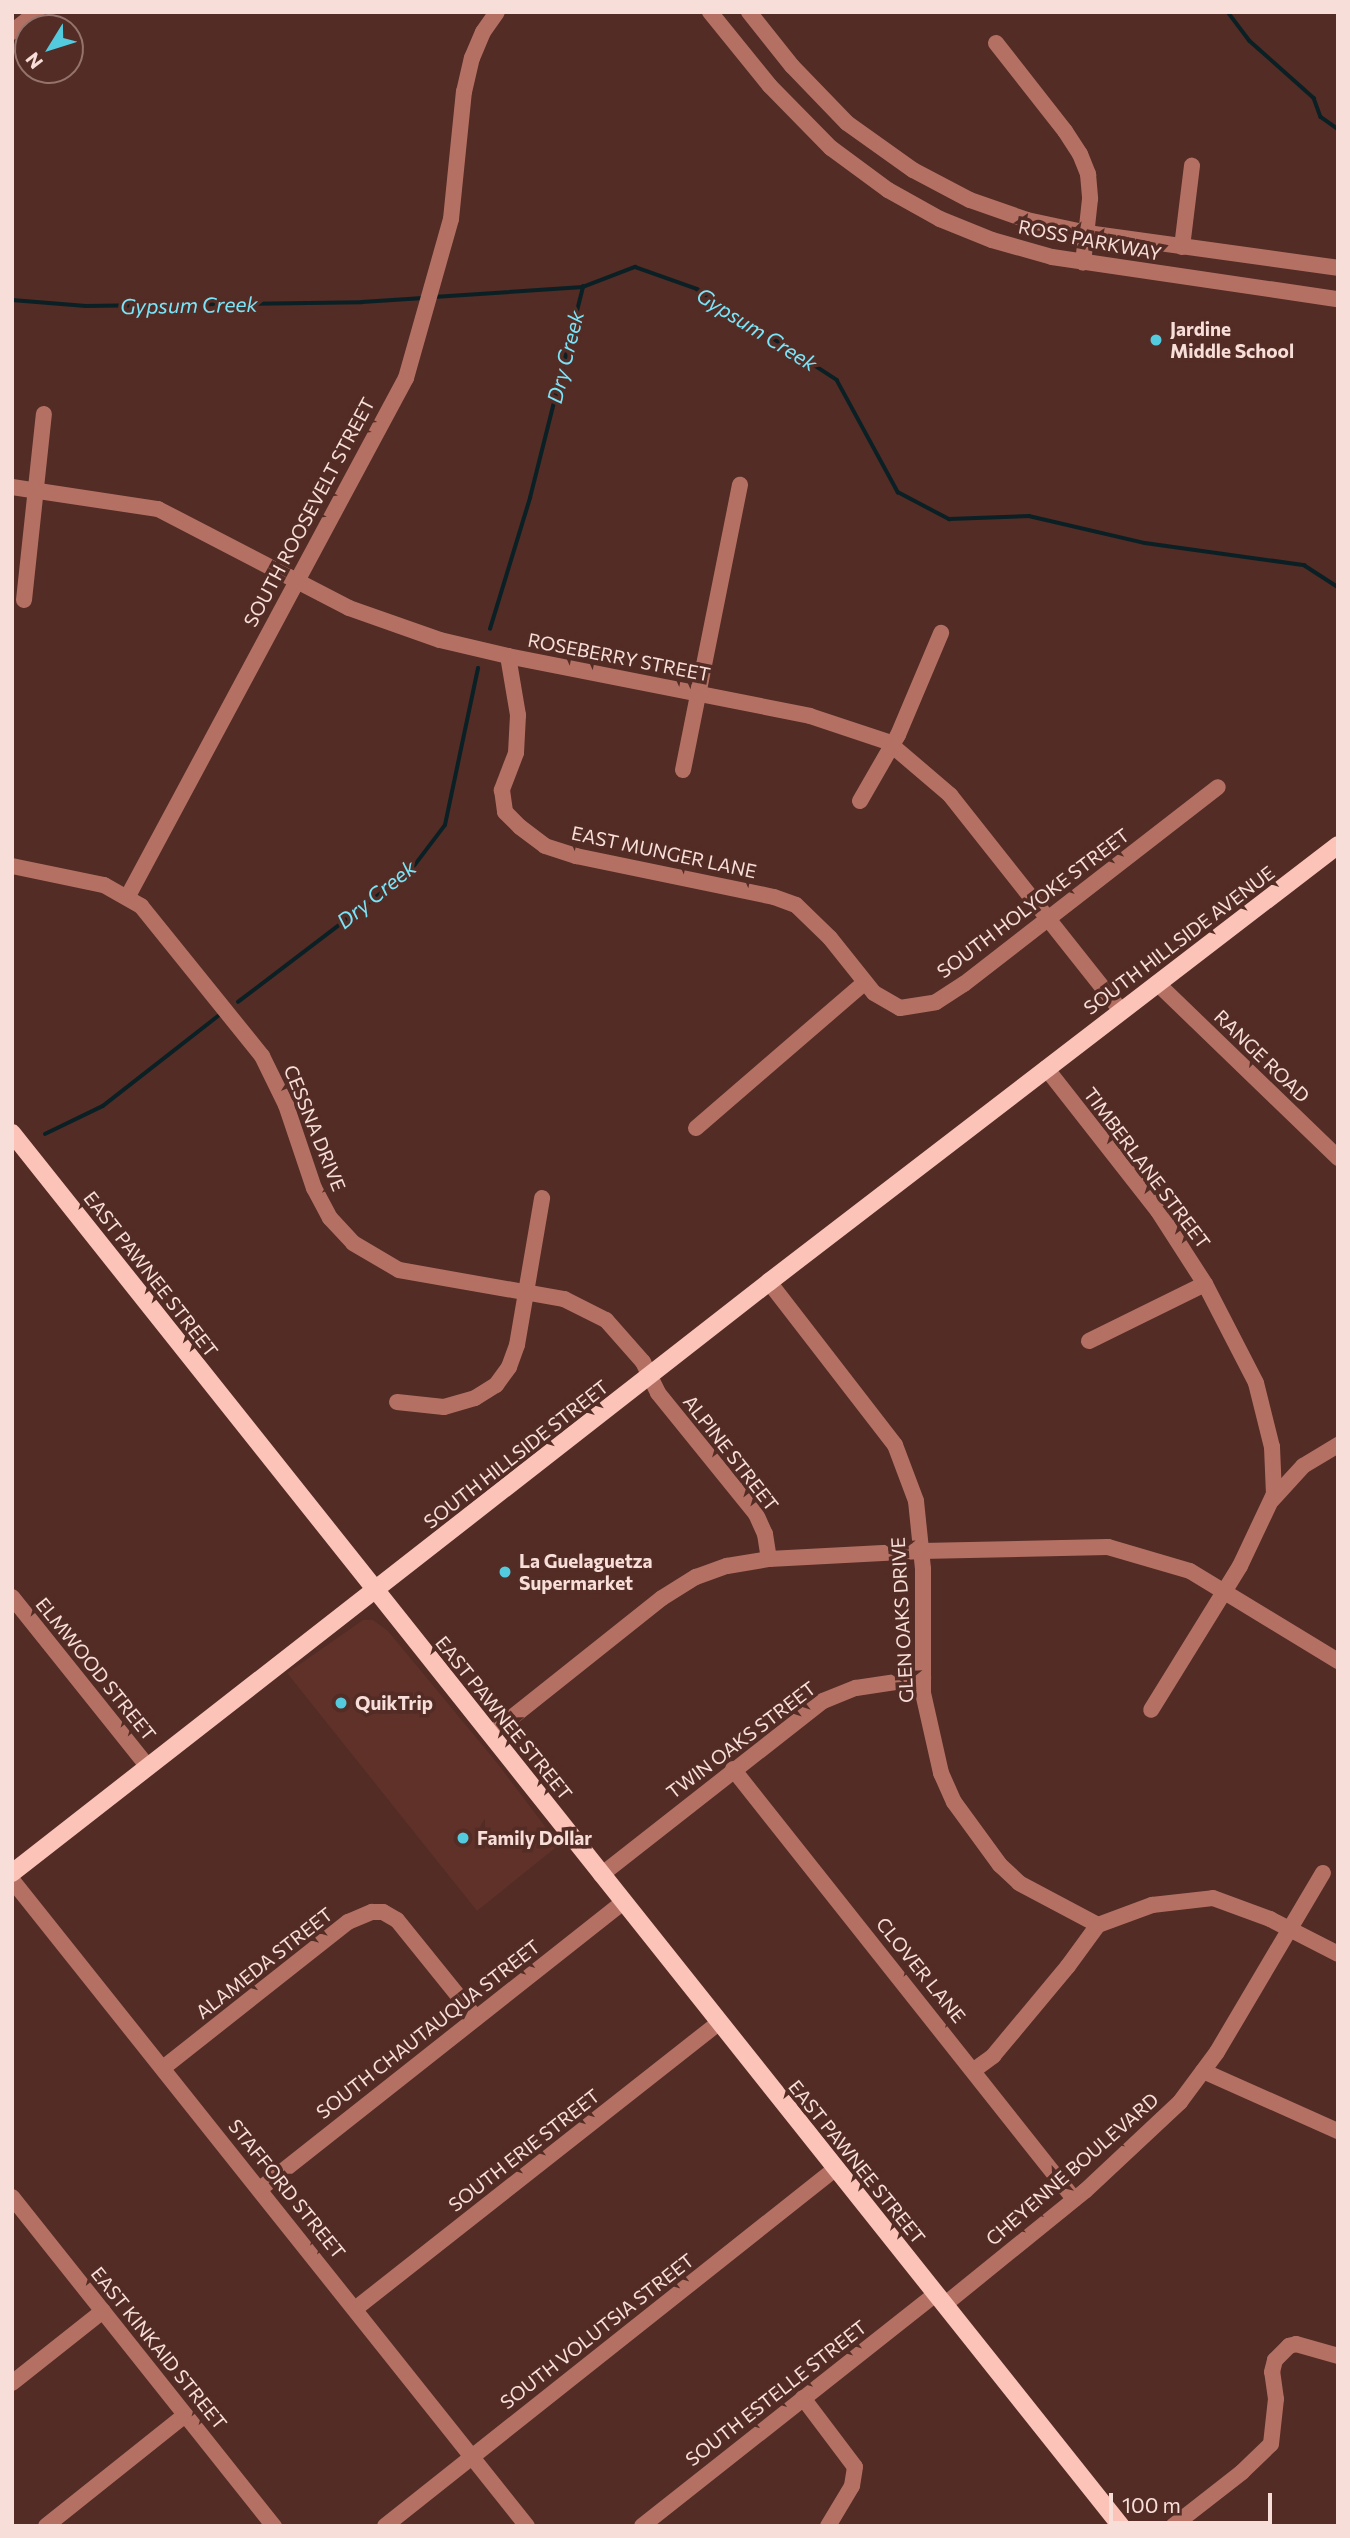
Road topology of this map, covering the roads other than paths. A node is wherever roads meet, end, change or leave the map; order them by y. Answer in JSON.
{"nodes":[{"id":1,"x":37,"y":12,"type":"edge"},
{"id":2,"x":498,"y":12,"type":"edge"},
{"id":3,"x":710,"y":12,"type":"edge"},
{"id":4,"x":749,"y":12,"type":"edge"},
{"id":5,"x":12,"y":32,"type":"edge"},
{"id":6,"x":996,"y":43,"type":"dead end"},
{"id":7,"x":1192,"y":166,"type":"dead end"},
{"id":8,"x":1087,"y":233,"type":"junction"},
{"id":9,"x":1182,"y":247,"type":"junction"},
{"id":10,"x":1083,"y":263,"type":"junction"},
{"id":11,"x":1338,"y":268,"type":"edge"},
{"id":12,"x":1338,"y":299,"type":"edge"},
{"id":13,"x":44,"y":414,"type":"dead end"},
{"id":14,"x":740,"y":485,"type":"dead end"},
{"id":15,"x":12,"y":487,"type":"edge"},
{"id":16,"x":34,"y":488,"type":"junction"},
{"id":17,"x":298,"y":579,"type":"junction"},
{"id":18,"x":24,"y":600,"type":"dead end"},
{"id":19,"x":941,"y":633,"type":"dead end"},
{"id":20,"x":508,"y":656,"type":"junction"},
{"id":21,"x":697,"y":694,"type":"junction"},
{"id":22,"x":892,"y":745,"type":"junction"},
{"id":23,"x":682,"y":770,"type":"dead end"},
{"id":24,"x":1218,"y":787,"type":"dead end"},
{"id":25,"x":860,"y":802,"type":"dead end"},
{"id":26,"x":1338,"y":845,"type":"edge"},
{"id":27,"x":12,"y":866,"type":"edge"},
{"id":28,"x":128,"y":896,"type":"junction"},
{"id":29,"x":1049,"y":918,"type":"junction"},
{"id":30,"x":1157,"y":983,"type":"junction"},
{"id":31,"x":864,"y":984,"type":"junction"},
{"id":32,"x":1121,"y":1011,"type":"junction"},
{"id":33,"x":1046,"y":1069,"type":"junction"},
{"id":34,"x":696,"y":1128,"type":"dead end"},
{"id":35,"x":12,"y":1133,"type":"edge"},
{"id":36,"x":1338,"y":1158,"type":"edge"},
{"id":37,"x":542,"y":1198,"type":"dead end"},
{"id":38,"x":769,"y":1282,"type":"junction"},
{"id":39,"x":1205,"y":1284,"type":"junction"},
{"id":40,"x":526,"y":1292,"type":"junction"},
{"id":41,"x":1089,"y":1341,"type":"dead end"},
{"id":42,"x":650,"y":1377,"type":"junction"},
{"id":43,"x":397,"y":1402,"type":"dead end"},
{"id":44,"x":1338,"y":1445,"type":"edge"},
{"id":45,"x":1270,"y":1502,"type":"junction"},
{"id":46,"x":921,"y":1551,"type":"junction"},
{"id":47,"x":769,"y":1559,"type":"junction"},
{"id":48,"x":374,"y":1590,"type":"junction"},
{"id":49,"x":1224,"y":1592,"type":"junction"},
{"id":50,"x":12,"y":1597,"type":"edge"},
{"id":51,"x":1338,"y":1661,"type":"edge"},
{"id":52,"x":923,"y":1678,"type":"junction"},
{"id":53,"x":1151,"y":1710,"type":"dead end"},
{"id":54,"x":491,"y":1734,"type":"junction"},
{"id":55,"x":148,"y":1767,"type":"junction"},
{"id":56,"x":733,"y":1769,"type":"junction"},
{"id":57,"x":1323,"y":1872,"type":"dead end"},
{"id":58,"x":12,"y":1873,"type":"edge"},
{"id":59,"x":601,"y":1875,"type":"junction"},
{"id":60,"x":12,"y":1880,"type":"edge"},
{"id":61,"x":623,"y":1902,"type":"junction"},
{"id":62,"x":1098,"y":1925,"type":"junction"},
{"id":63,"x":1288,"y":1929,"type":"junction"},
{"id":64,"x":1338,"y":1954,"type":"edge"},
{"id":65,"x":476,"y":2018,"type":"junction"},
{"id":66,"x":719,"y":2023,"type":"junction"},
{"id":67,"x":163,"y":2068,"type":"junction"},
{"id":68,"x":974,"y":2070,"type":"junction"},
{"id":69,"x":1203,"y":2071,"type":"junction"},
{"id":70,"x":1338,"y":2131,"type":"edge"},
{"id":71,"x":835,"y":2169,"type":"junction"},
{"id":72,"x":260,"y":2189,"type":"junction"},
{"id":73,"x":12,"y":2197,"type":"edge"},
{"id":74,"x":1074,"y":2199,"type":"junction"},
{"id":75,"x":18,"y":2216,"type":"edge"},
{"id":76,"x":940,"y":2300,"type":"junction"},
{"id":77,"x":355,"y":2309,"type":"junction"},
{"id":78,"x":103,"y":2311,"type":"junction"},
{"id":79,"x":1338,"y":2356,"type":"edge"},
{"id":80,"x":12,"y":2383,"type":"edge"},
{"id":81,"x":803,"y":2398,"type":"junction"},
{"id":82,"x":186,"y":2415,"type":"junction"},
{"id":83,"x":472,"y":2457,"type":"junction"},
{"id":84,"x":46,"y":2526,"type":"edge"},
{"id":85,"x":274,"y":2526,"type":"edge"},
{"id":86,"x":386,"y":2526,"type":"edge"},
{"id":87,"x":527,"y":2526,"type":"edge"},
{"id":88,"x":642,"y":2526,"type":"edge"},
{"id":89,"x":828,"y":2526,"type":"edge"},
{"id":90,"x":1121,"y":2526,"type":"edge"},
{"id":91,"x":1173,"y":2526,"type":"edge"}],
"edges":[{"from":1,"to":5,"type":"street"},
{"from":2,"to":17,"type":"street","name":"SOUTH ROOSEVELT STREET"},
{"from":3,"to":10,"type":"street","name":"ROSS PARKWAY"},
{"from":4,"to":8,"type":"street","name":"ROSS PARKWAY"},
{"from":6,"to":8,"type":"street"},
{"from":7,"to":9,"type":"street"},
{"from":8,"to":9,"type":"street","name":"ROSS PARKWAY"},
{"from":8,"to":10,"type":"street"},
{"from":9,"to":11,"type":"street","name":"ROSS PARKWAY"},
{"from":10,"to":12,"type":"street","name":"ROSS PARKWAY"},
{"from":13,"to":16,"type":"street"},
{"from":14,"to":21,"type":"street"},
{"from":15,"to":16,"type":"street","name":"ROSEBERRY STREET"},
{"from":16,"to":17,"type":"street","name":"ROSEBERRY STREET"},
{"from":16,"to":18,"type":"street"},
{"from":17,"to":20,"type":"street","name":"ROSEBERRY STREET"},
{"from":17,"to":28,"type":"street","name":"SOUTH ROOSEVELT STREET"},
{"from":19,"to":22,"type":"street"},
{"from":20,"to":21,"type":"street","name":"ROSEBERRY STREET"},
{"from":20,"to":31,"type":"street","name":"EAST MUNGER LANE"},
{"from":21,"to":22,"type":"street","name":"ROSEBERRY STREET"},
{"from":21,"to":23,"type":"street"},
{"from":22,"to":25,"type":"street"},
{"from":22,"to":29,"type":"street","name":"ROSEBERRY STREET"},
{"from":24,"to":29,"type":"street","name":"SOUTH HOLYOKE STREET"},
{"from":26,"to":30,"type":"main road","name":"SOUTH HILLSIDE AVENUE"},
{"from":27,"to":28,"type":"street"},
{"from":28,"to":40,"type":"street","name":"CESSNA DRIVE"},
{"from":29,"to":31,"type":"street","name":"SOUTH HOLYOKE STREET"},
{"from":29,"to":32,"type":"street","name":"ROSEBERRY STREET"},
{"from":30,"to":32,"type":"main road","name":"SOUTH HILLSIDE AVENUE"},
{"from":30,"to":36,"type":"street","name":"RANGE ROAD"},
{"from":31,"to":34,"type":"street"},
{"from":32,"to":33,"type":"main road","name":"SOUTH HILLSIDE AVENUE"},
{"from":33,"to":38,"type":"main road","name":"SOUTH HILLSIDE STREET"},
{"from":33,"to":39,"type":"street","name":"TIMBERLANE STREET"},
{"from":35,"to":48,"type":"main road","name":"EAST PAWNEE STREET"},
{"from":37,"to":40,"type":"street"},
{"from":38,"to":42,"type":"main road","name":"SOUTH HILLSIDE STREET"},
{"from":38,"to":46,"type":"street","name":"GLEN OAKS DRIVE"},
{"from":39,"to":41,"type":"street"},
{"from":39,"to":45,"type":"street","name":"TIMBERLANE STREET"},
{"from":40,"to":42,"type":"street","name":"CESSNA DRIVE"},
{"from":40,"to":43,"type":"street"},
{"from":42,"to":47,"type":"street","name":"ALPINE STREET"},
{"from":42,"to":48,"type":"main road","name":"SOUTH HILLSIDE STREET"},
{"from":44,"to":45,"type":"street"},
{"from":45,"to":49,"type":"street","name":"TIMBERLANE STREET"},
{"from":46,"to":47,"type":"street"},
{"from":46,"to":49,"type":"street"},
{"from":46,"to":52,"type":"street","name":"GLEN OAKS DRIVE"},
{"from":47,"to":54,"type":"street"},
{"from":48,"to":54,"type":"main road","name":"EAST PAWNEE STREET"},
{"from":48,"to":55,"type":"main road","name":"SOUTH HILLSIDE STREET"},
{"from":49,"to":51,"type":"street"},
{"from":49,"to":53,"type":"street","name":"TIMBERLANE STREET"},
{"from":50,"to":55,"type":"street","name":"ELMWOOD STREET"},
{"from":52,"to":56,"type":"street","name":"TWIN OAKS STREET"},
{"from":52,"to":62,"type":"street","name":"GLEN OAKS DRIVE"},
{"from":54,"to":59,"type":"main road","name":"EAST PAWNEE STREET"},
{"from":55,"to":58,"type":"main road","name":"SOUTH HILLSIDE STREET"},
{"from":56,"to":59,"type":"street","name":"TWIN OAKS STREET"},
{"from":56,"to":68,"type":"street","name":"CLOVER LANE"},
{"from":57,"to":63,"type":"street","name":"CHEYENNE BOULEVARD"},
{"from":59,"to":61,"type":"main road","name":"EAST PAWNEE STREET"},
{"from":60,"to":67,"type":"street","name":"STAFFORD STREET"},
{"from":61,"to":65,"type":"street","name":"SOUTH CHAUTAUQUA STREET"},
{"from":61,"to":66,"type":"main road","name":"EAST PAWNEE STREET"},
{"from":62,"to":63,"type":"street"},
{"from":62,"to":68,"type":"street"},
{"from":63,"to":64,"type":"street"},
{"from":63,"to":69,"type":"street","name":"CHEYENNE BOULEVARD"},
{"from":65,"to":67,"type":"street","name":"ALAMEDA STREET"},
{"from":65,"to":72,"type":"street","name":"SOUTH CHAUTAUQUA STREET"},
{"from":66,"to":71,"type":"main road","name":"EAST PAWNEE STREET"},
{"from":66,"to":77,"type":"street","name":"SOUTH ERIE STREET"},
{"from":67,"to":72,"type":"street","name":"STAFFORD STREET"},
{"from":68,"to":74,"type":"street","name":"CLOVER LANE"},
{"from":69,"to":70,"type":"street"},
{"from":69,"to":74,"type":"street","name":"CHEYENNE BOULEVARD"},
{"from":71,"to":76,"type":"main road","name":"EAST PAWNEE STREET"},
{"from":71,"to":83,"type":"street","name":"SOUTH VOLUTSIA STREET"},
{"from":72,"to":77,"type":"street","name":"STAFFORD STREET"},
{"from":73,"to":75,"type":"street","name":"EAST KINKAID STREET"},
{"from":74,"to":76,"type":"street","name":"CHEYENNE BOULEVARD"},
{"from":75,"to":78,"type":"street","name":"EAST KINKAID STREET"},
{"from":76,"to":81,"type":"street","name":"SOUTH ESTELLE STREET"},
{"from":76,"to":90,"type":"main road","name":"EAST PAWNEE STREET"},
{"from":77,"to":83,"type":"street","name":"STAFFORD STREET"},
{"from":78,"to":80,"type":"street"},
{"from":78,"to":82,"type":"street","name":"EAST KINKAID STREET"},
{"from":79,"to":91,"type":"street"},
{"from":81,"to":88,"type":"street","name":"SOUTH ESTELLE STREET"},
{"from":81,"to":89,"type":"street"},
{"from":82,"to":84,"type":"street"},
{"from":82,"to":85,"type":"street","name":"EAST KINKAID STREET"},
{"from":83,"to":86,"type":"street","name":"SOUTH VOLUTSIA STREET"},
{"from":83,"to":87,"type":"street","name":"STAFFORD STREET"}]}
